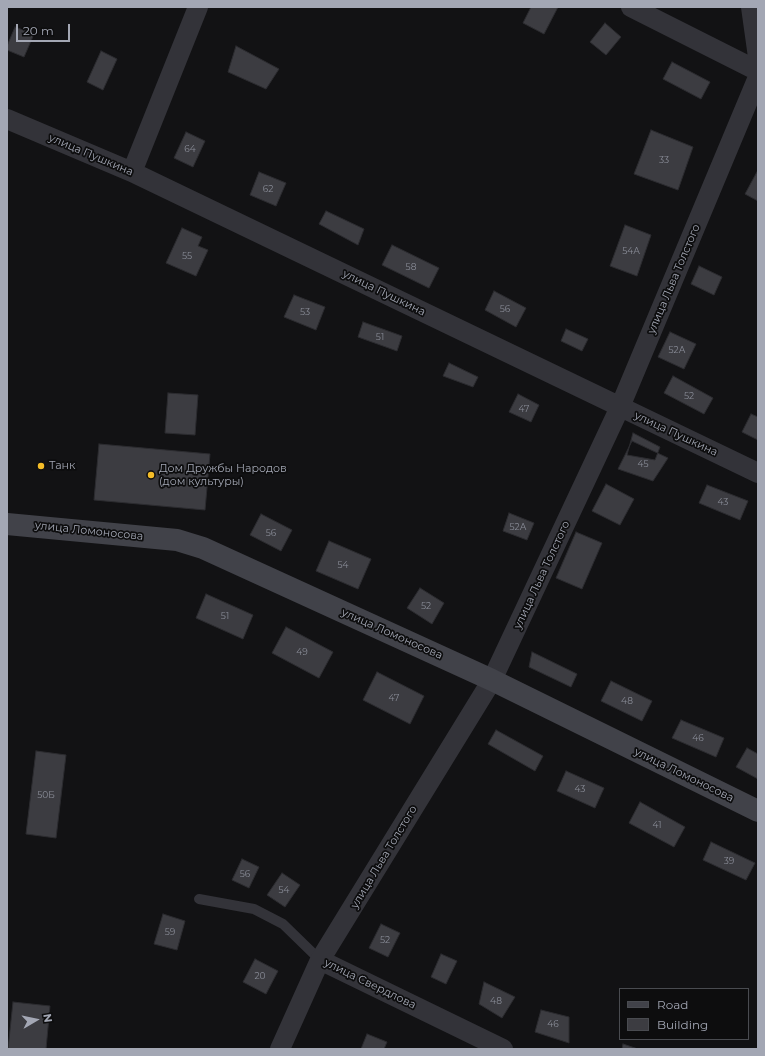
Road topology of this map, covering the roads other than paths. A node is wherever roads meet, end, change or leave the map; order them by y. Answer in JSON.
{"nodes":[{"id":1,"x":198,"y":7,"type":"edge"},
{"id":2,"x":631,"y":7,"type":"edge"},
{"id":3,"x":751,"y":7,"type":"edge"},
{"id":4,"x":758,"y":57,"type":"edge"},
{"id":5,"x":758,"y":71,"type":"edge"},
{"id":6,"x":758,"y":77,"type":"edge"},
{"id":7,"x":7,"y":119,"type":"edge"},
{"id":8,"x":132,"y":172,"type":"junction"},
{"id":9,"x":620,"y":407,"type":"junction"},
{"id":10,"x":758,"y":473,"type":"edge"},
{"id":11,"x":7,"y":524,"type":"edge"},
{"id":12,"x":492,"y":680,"type":"junction"},
{"id":13,"x":758,"y":811,"type":"edge"},
{"id":14,"x":198,"y":899,"type":"dead end"},
{"id":15,"x":320,"y":960,"type":"junction"},
{"id":16,"x":280,"y":1049,"type":"edge"},
{"id":17,"x":503,"y":1049,"type":"edge"}],
"edges":[{"from":1,"to":8,"type":"street"},
{"from":2,"to":5,"type":"street"},
{"from":3,"to":4,"type":"street"},
{"from":6,"to":9,"type":"street","name":"улица Льва Толстого"},
{"from":7,"to":8,"type":"street","name":"улица Пушкина"},
{"from":8,"to":9,"type":"street","name":"улица Пушкина"},
{"from":9,"to":10,"type":"street","name":"улица Пушкина"},
{"from":9,"to":12,"type":"street","name":"улица Льва Толстого"},
{"from":11,"to":12,"type":"street","name":"улица Ломоносова"},
{"from":12,"to":13,"type":"street","name":"улица Ломоносова"},
{"from":12,"to":15,"type":"street","name":"улица Льва Толстого"},
{"from":14,"to":15,"type":"lane","name":"улица Свердлова"},
{"from":15,"to":16,"type":"street","name":"улица Льва Толстого"},
{"from":15,"to":17,"type":"street","name":"улица Свердлова"}]}
